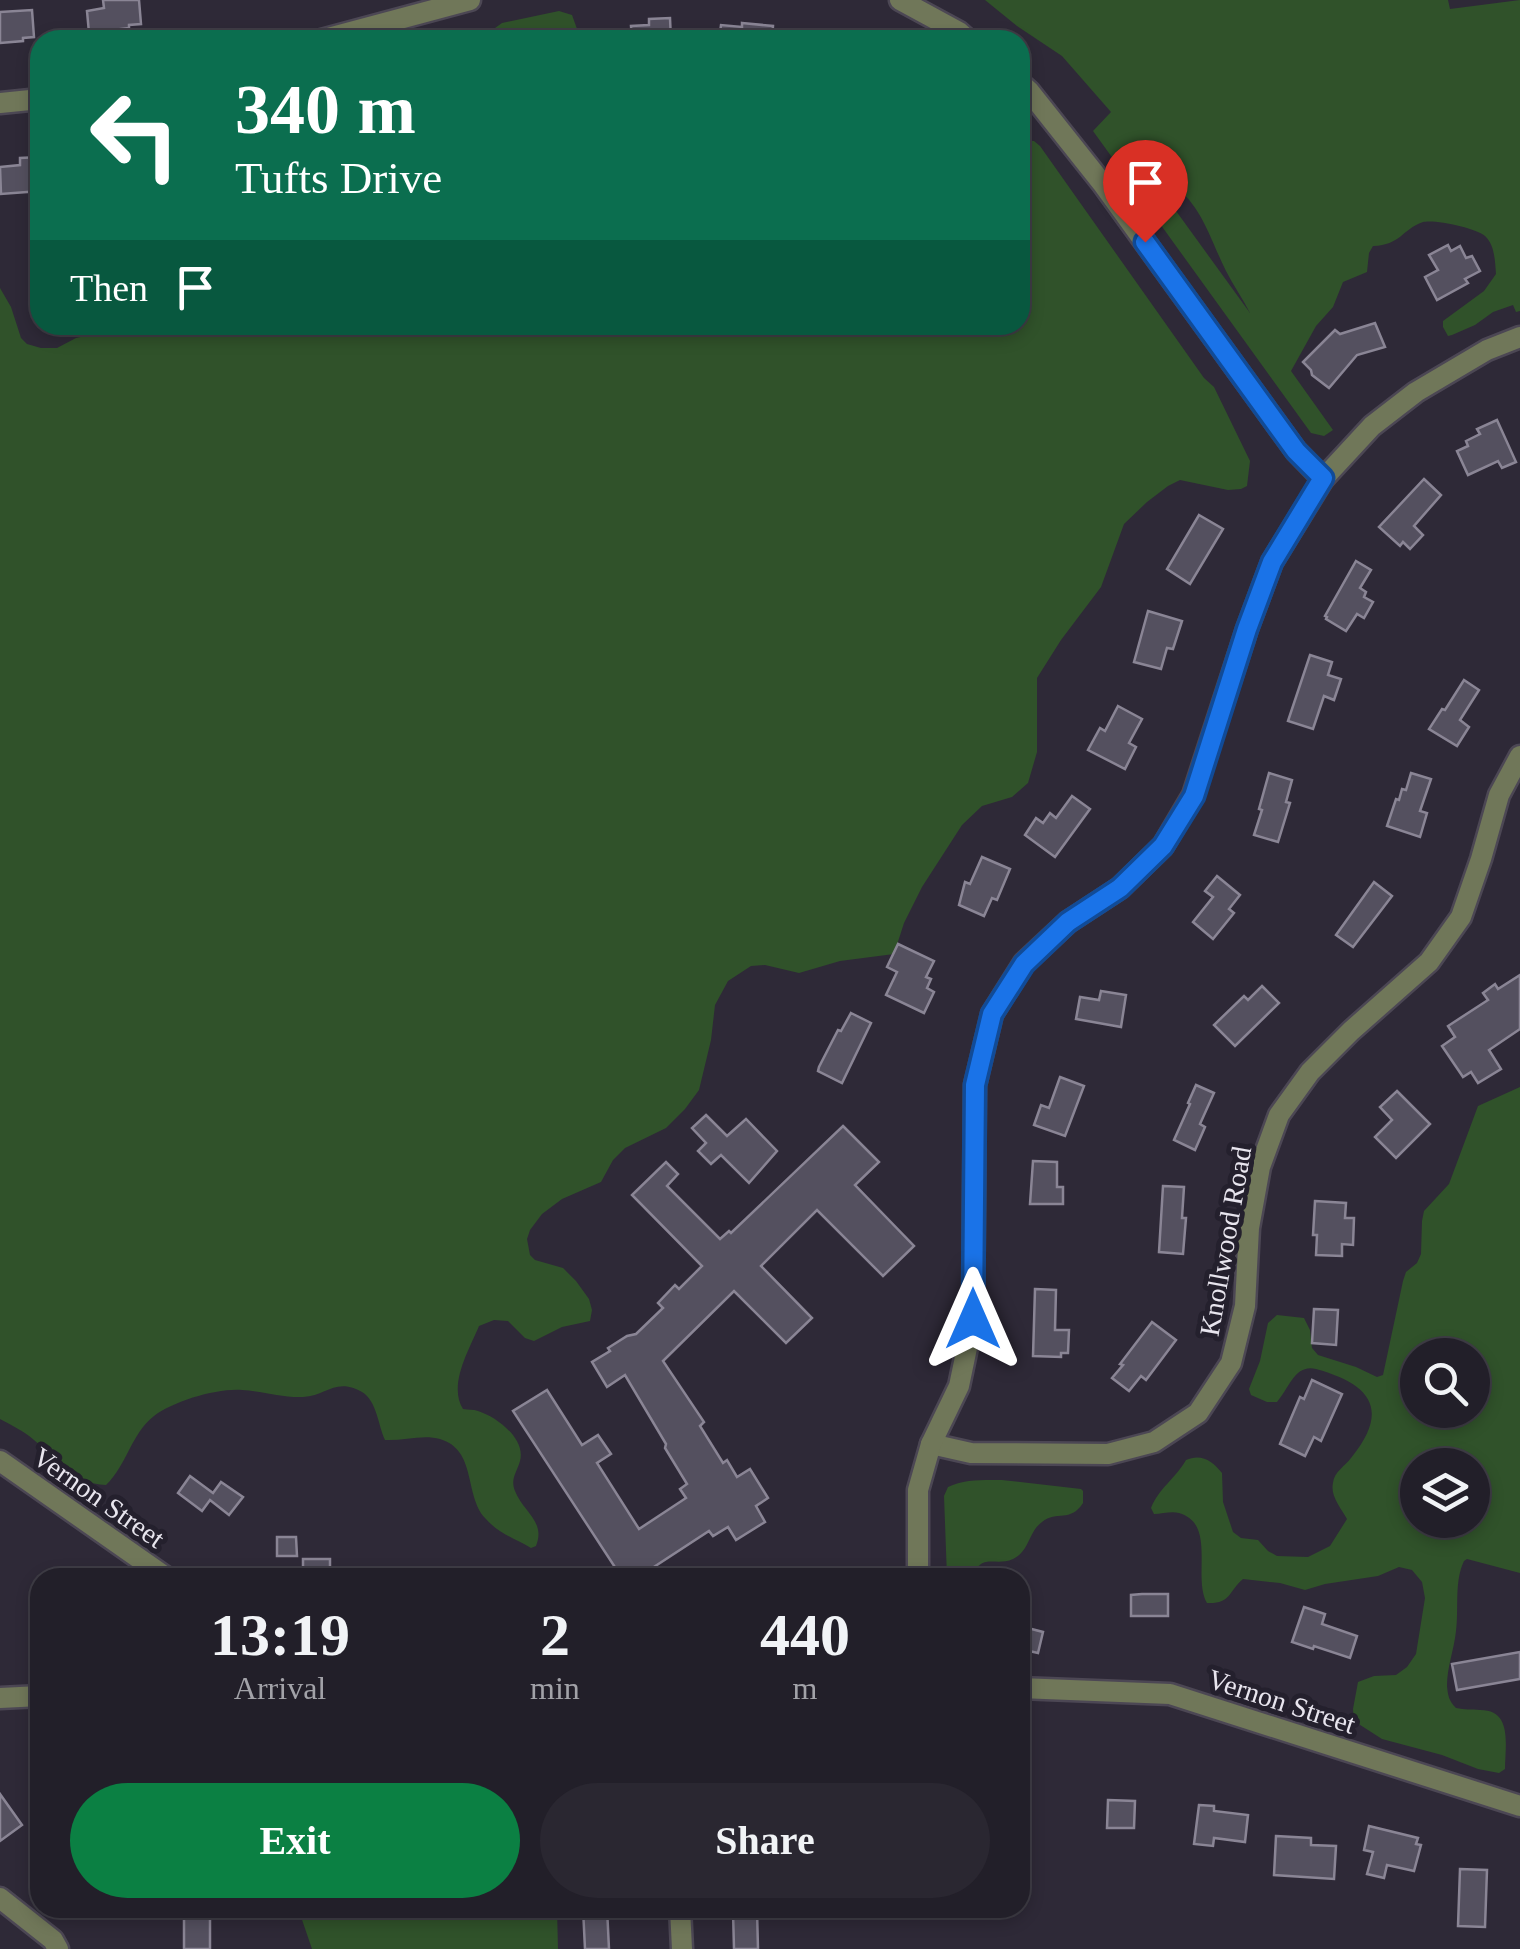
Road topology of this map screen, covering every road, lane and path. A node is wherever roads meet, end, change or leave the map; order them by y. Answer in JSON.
{"nodes":[{"id":1,"x":470,"y":0,"type":"edge"},
{"id":2,"x":900,"y":0,"type":"edge"},
{"id":3,"x":406,"y":8,"type":"edge"},
{"id":4,"x":348,"y":30,"type":"edge"},
{"id":5,"x":954,"y":30,"type":"edge"},
{"id":6,"x":1030,"y":92,"type":"edge"},
{"id":7,"x":30,"y":100,"type":"edge"},
{"id":8,"x":0,"y":104,"type":"edge"},
{"id":9,"x":1520,"y":338,"type":"edge"},
{"id":10,"x":1323,"y":478,"type":"junction"},
{"id":11,"x":1520,"y":756,"type":"edge"},
{"id":12,"x":932,"y":1444,"type":"junction"},
{"id":13,"x":0,"y":1461,"type":"edge"},
{"id":14,"x":153,"y":1568,"type":"edge"},
{"id":15,"x":918,"y":1568,"type":"edge"},
{"id":16,"x":1030,"y":1688,"type":"edge"},
{"id":17,"x":30,"y":1696,"type":"edge"},
{"id":18,"x":0,"y":1698,"type":"edge"},
{"id":19,"x":1520,"y":1806,"type":"edge"},
{"id":20,"x":0,"y":1898,"type":"edge"},
{"id":21,"x":680,"y":1918,"type":"edge"},
{"id":22,"x":58,"y":1949,"type":"edge"},
{"id":23,"x":682,"y":1949,"type":"edge"}],
"edges":[{"from":1,"to":3,"type":"street"},
{"from":2,"to":5,"type":"street"},
{"from":3,"to":4,"type":"street"},
{"from":6,"to":10,"type":"street"},
{"from":7,"to":8,"type":"street"},
{"from":9,"to":10,"type":"street"},
{"from":10,"to":12,"type":"street"},
{"from":11,"to":12,"type":"street","name":"Knollwood Road"},
{"from":12,"to":15,"type":"street"},
{"from":13,"to":14,"type":"street","name":"Vernon Street"},
{"from":16,"to":19,"type":"street","name":"Vernon Street"},
{"from":17,"to":18,"type":"street"},
{"from":20,"to":22,"type":"street"},
{"from":21,"to":23,"type":"street"}]}
